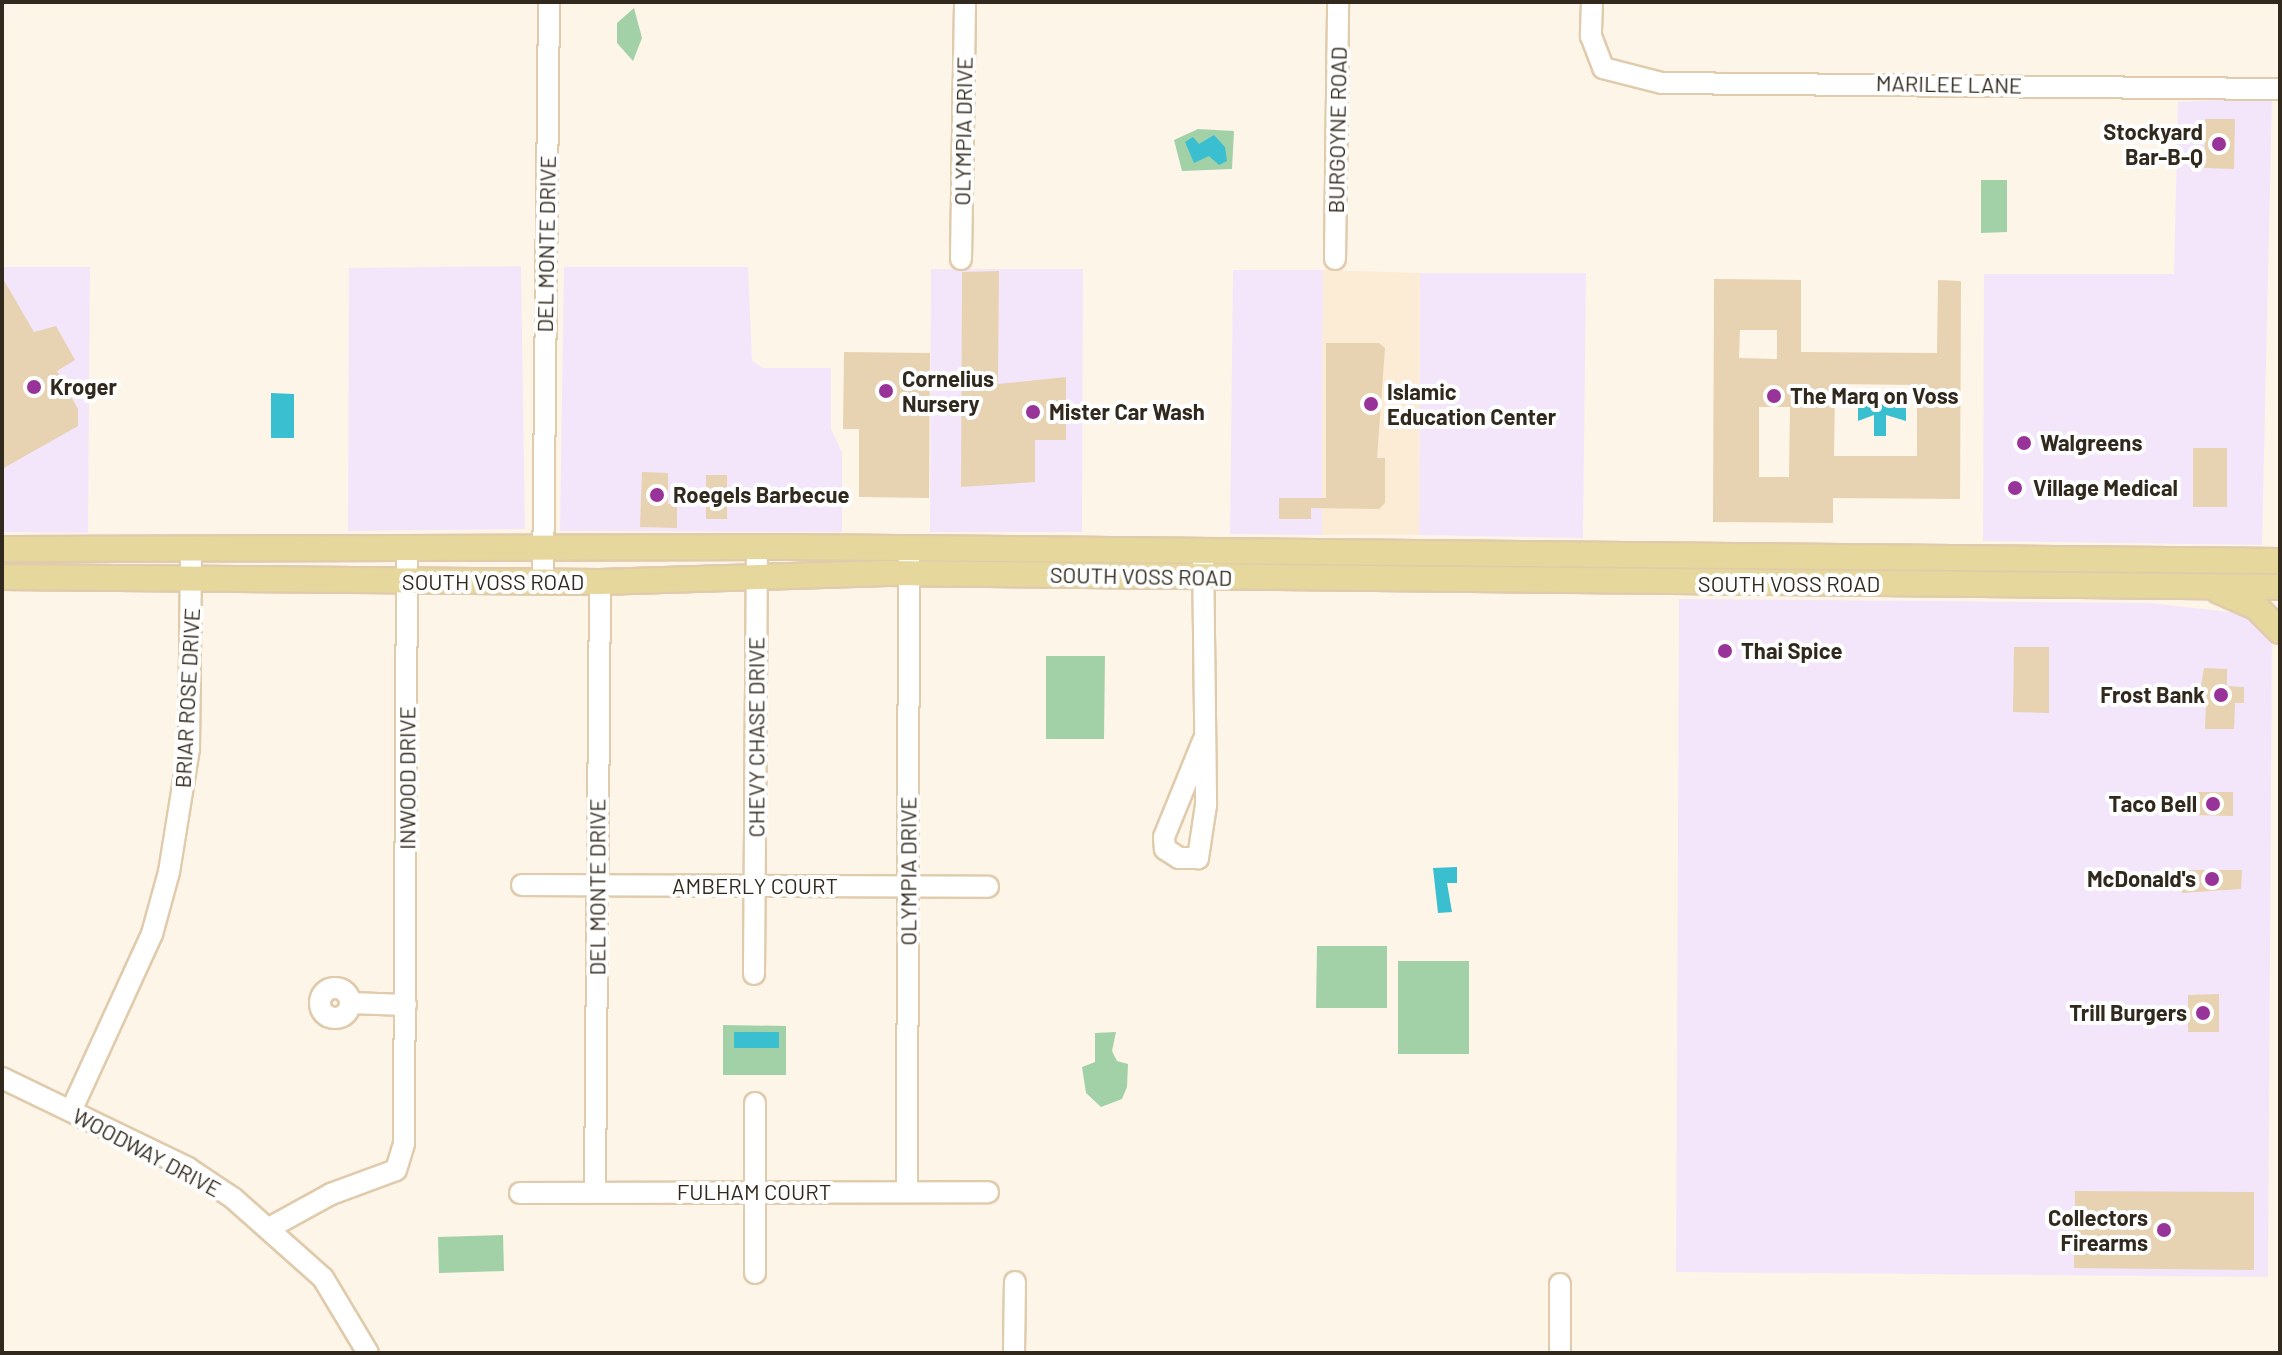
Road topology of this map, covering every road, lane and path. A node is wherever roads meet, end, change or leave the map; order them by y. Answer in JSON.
{"nodes":[{"id":1,"x":549,"y":2,"type":"edge"},
{"id":2,"x":965,"y":2,"type":"edge"},
{"id":3,"x":1338,"y":2,"type":"edge"},
{"id":4,"x":1592,"y":2,"type":"edge"},
{"id":5,"x":2280,"y":89,"type":"edge"},
{"id":6,"x":961,"y":259,"type":"dead end"},
{"id":7,"x":1335,"y":259,"type":"dead end"},
{"id":8,"x":757,"y":548,"type":"junction"},
{"id":9,"x":2,"y":549,"type":"edge"},
{"id":10,"x":543,"y":550,"type":"junction"},
{"id":11,"x":191,"y":551,"type":"junction"},
{"id":12,"x":333,"y":551,"type":"junction"},
{"id":13,"x":407,"y":551,"type":"junction"},
{"id":14,"x":1203,"y":551,"type":"junction"},
{"id":15,"x":1379,"y":552,"type":"junction"},
{"id":16,"x":1542,"y":553,"type":"junction"},
{"id":17,"x":1712,"y":554,"type":"junction"},
{"id":18,"x":1893,"y":555,"type":"junction"},
{"id":19,"x":2074,"y":556,"type":"junction"},
{"id":20,"x":909,"y":561,"type":"junction"},
{"id":21,"x":2280,"y":561,"type":"edge"},
{"id":22,"x":756,"y":573,"type":"junction"},
{"id":23,"x":1202,"y":576,"type":"junction"},
{"id":24,"x":2,"y":577,"type":"edge"},
{"id":25,"x":1378,"y":579,"type":"junction"},
{"id":26,"x":192,"y":580,"type":"junction"},
{"id":27,"x":332,"y":581,"type":"junction"},
{"id":28,"x":408,"y":582,"type":"junction"},
{"id":29,"x":543,"y":582,"type":"junction"},
{"id":30,"x":600,"y":582,"type":"junction"},
{"id":31,"x":1542,"y":582,"type":"junction"},
{"id":32,"x":1712,"y":583,"type":"junction"},
{"id":33,"x":2073,"y":583,"type":"junction"},
{"id":34,"x":1893,"y":584,"type":"junction"},
{"id":35,"x":2201,"y":585,"type":"junction"},
{"id":36,"x":2280,"y":587,"type":"edge"},
{"id":37,"x":2280,"y":631,"type":"edge"},
{"id":38,"x":1203,"y":741,"type":"junction"},
{"id":39,"x":522,"y":885,"type":"dead end"},
{"id":40,"x":597,"y":885,"type":"junction"},
{"id":41,"x":755,"y":886,"type":"junction"},
{"id":42,"x":908,"y":886,"type":"junction"},
{"id":43,"x":988,"y":887,"type":"dead end"},
{"id":44,"x":754,"y":974,"type":"dead end"},
{"id":45,"x":350,"y":1003,"type":"dead end"},
{"id":46,"x":406,"y":1005,"type":"junction"},
{"id":47,"x":2,"y":1078,"type":"edge"},
{"id":48,"x":755,"y":1103,"type":"dead end"},
{"id":49,"x":71,"y":1111,"type":"junction"},
{"id":50,"x":595,"y":1192,"type":"junction"},
{"id":51,"x":755,"y":1192,"type":"junction"},
{"id":52,"x":907,"y":1192,"type":"junction"},
{"id":53,"x":988,"y":1192,"type":"dead end"},
{"id":54,"x":520,"y":1193,"type":"dead end"},
{"id":55,"x":271,"y":1227,"type":"junction"},
{"id":56,"x":755,"y":1273,"type":"dead end"},
{"id":57,"x":1015,"y":1282,"type":"dead end"},
{"id":58,"x":1560,"y":1284,"type":"dead end"},
{"id":59,"x":368,"y":1353,"type":"edge"},
{"id":60,"x":1014,"y":1353,"type":"edge"},
{"id":61,"x":1560,"y":1353,"type":"edge"}],
"edges":[{"from":1,"to":10,"type":"street","name":"DEL MONTE DRIVE"},
{"from":2,"to":6,"type":"street","name":"OLYMPIA DRIVE"},
{"from":3,"to":7,"type":"street","name":"BURGOYNE ROAD"},
{"from":4,"to":5,"type":"street","name":"MARILEE LANE"},
{"from":8,"to":10,"type":"main road","name":"SOUTH VOSS ROAD"},
{"from":8,"to":20,"type":"main road","name":"SOUTH VOSS ROAD"},
{"from":8,"to":22,"type":"street","name":"CHEVY CHASE DRIVE"},
{"from":9,"to":11,"type":"main road","name":"SOUTH VOSS ROAD"},
{"from":10,"to":13,"type":"main road","name":"SOUTH VOSS ROAD"},
{"from":10,"to":29,"type":"street","name":"DEL MONTE DRIVE"},
{"from":11,"to":12,"type":"main road","name":"SOUTH VOSS ROAD"},
{"from":11,"to":26,"type":"street","name":"BRIAR ROSE DRIVE"},
{"from":12,"to":13,"type":"main road","name":"SOUTH VOSS ROAD"},
{"from":12,"to":27,"type":"main road"},
{"from":13,"to":28,"type":"street","name":"INWOOD DRIVE"},
{"from":14,"to":15,"type":"main road","name":"SOUTH VOSS ROAD"},
{"from":14,"to":20,"type":"main road","name":"SOUTH VOSS ROAD"},
{"from":14,"to":23,"type":"street"},
{"from":15,"to":16,"type":"main road","name":"SOUTH VOSS ROAD"},
{"from":15,"to":25,"type":"main road"},
{"from":16,"to":17,"type":"main road","name":"SOUTH VOSS ROAD"},
{"from":16,"to":31,"type":"main road"},
{"from":17,"to":18,"type":"main road","name":"SOUTH VOSS ROAD"},
{"from":17,"to":32,"type":"main road"},
{"from":18,"to":19,"type":"main road","name":"SOUTH VOSS ROAD"},
{"from":18,"to":34,"type":"main road"},
{"from":19,"to":21,"type":"main road","name":"SOUTH VOSS ROAD"},
{"from":19,"to":33,"type":"main road"},
{"from":20,"to":22,"type":"main road","name":"SOUTH VOSS ROAD"},
{"from":20,"to":23,"type":"main road","name":"SOUTH VOSS ROAD"},
{"from":20,"to":42,"type":"street","name":"OLYMPIA DRIVE"},
{"from":22,"to":30,"type":"main road","name":"SOUTH VOSS ROAD"},
{"from":22,"to":41,"type":"street","name":"CHEVY CHASE DRIVE"},
{"from":23,"to":25,"type":"main road","name":"SOUTH VOSS ROAD"},
{"from":23,"to":38,"type":"street"},
{"from":24,"to":26,"type":"main road","name":"SOUTH VOSS ROAD"},
{"from":25,"to":31,"type":"main road","name":"SOUTH VOSS ROAD"},
{"from":26,"to":27,"type":"main road","name":"SOUTH VOSS ROAD"},
{"from":26,"to":49,"type":"street","name":"BRIAR ROSE DRIVE"},
{"from":27,"to":28,"type":"main road","name":"SOUTH VOSS ROAD"},
{"from":28,"to":29,"type":"main road","name":"SOUTH VOSS ROAD"},
{"from":28,"to":46,"type":"street","name":"INWOOD DRIVE"},
{"from":29,"to":30,"type":"main road","name":"SOUTH VOSS ROAD"},
{"from":30,"to":40,"type":"street","name":"DEL MONTE DRIVE"},
{"from":31,"to":32,"type":"main road","name":"SOUTH VOSS ROAD"},
{"from":32,"to":34,"type":"main road","name":"SOUTH VOSS ROAD"},
{"from":33,"to":34,"type":"main road","name":"SOUTH VOSS ROAD"},
{"from":33,"to":35,"type":"main road","name":"SOUTH VOSS ROAD"},
{"from":35,"to":36,"type":"main road","name":"SOUTH VOSS ROAD"},
{"from":35,"to":37,"type":"main road"},
{"from":38,"to":38,"type":"street"},
{"from":39,"to":40,"type":"street","name":"AMBERLY COURT"},
{"from":40,"to":41,"type":"street","name":"AMBERLY COURT"},
{"from":40,"to":50,"type":"street","name":"DEL MONTE DRIVE"},
{"from":41,"to":42,"type":"street","name":"AMBERLY COURT"},
{"from":41,"to":44,"type":"street","name":"CHEVY CHASE DRIVE"},
{"from":42,"to":43,"type":"street","name":"AMBERLY COURT"},
{"from":42,"to":52,"type":"street","name":"OLYMPIA DRIVE"},
{"from":45,"to":46,"type":"street"},
{"from":46,"to":55,"type":"street","name":"INWOOD DRIVE"},
{"from":47,"to":49,"type":"street","name":"WOODWAY DRIVE"},
{"from":48,"to":51,"type":"street"},
{"from":49,"to":55,"type":"street","name":"WOODWAY DRIVE"},
{"from":50,"to":51,"type":"street","name":"FULHAM COURT"},
{"from":50,"to":54,"type":"street","name":"FULHAM COURT"},
{"from":51,"to":52,"type":"street","name":"FULHAM COURT"},
{"from":51,"to":56,"type":"street"},
{"from":52,"to":53,"type":"street","name":"FULHAM COURT"},
{"from":55,"to":59,"type":"street","name":"WOODWAY DRIVE"},
{"from":57,"to":60,"type":"street"},
{"from":58,"to":61,"type":"street"}]}
